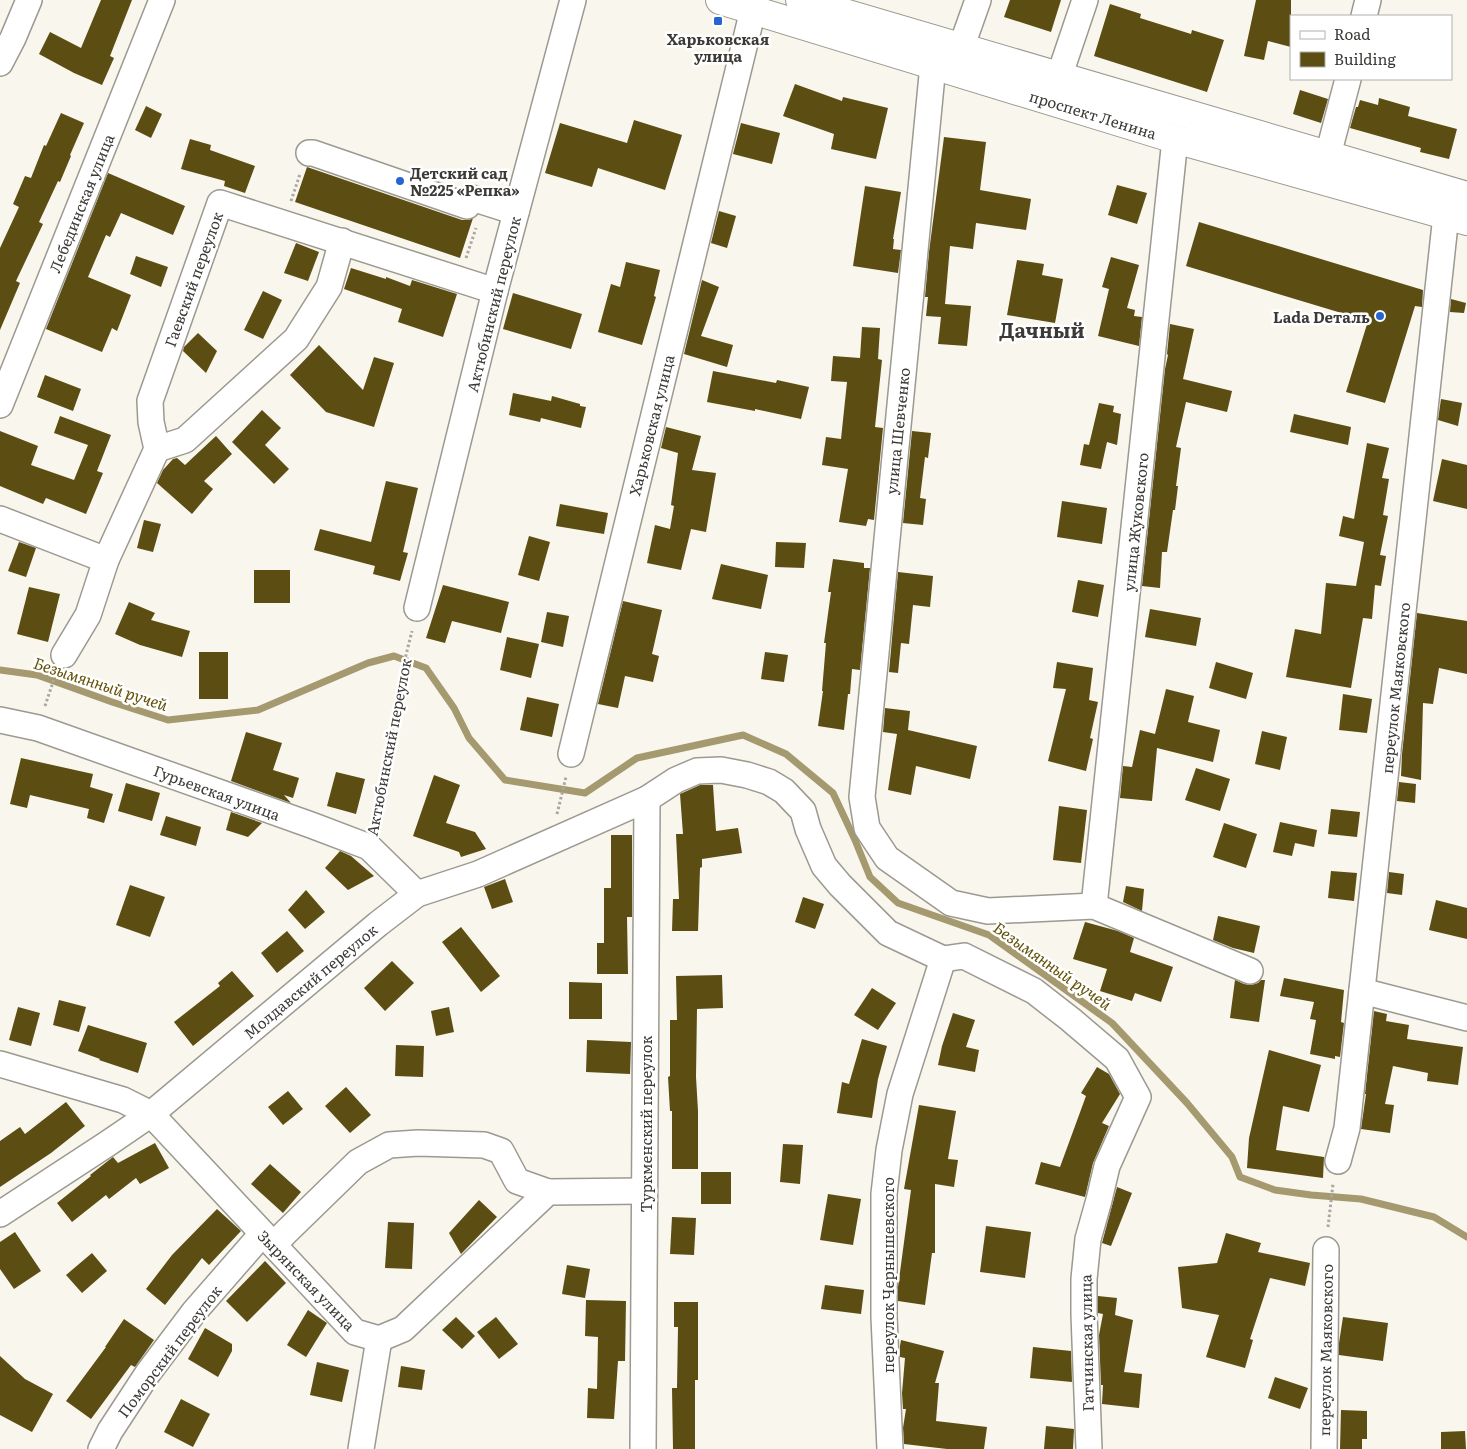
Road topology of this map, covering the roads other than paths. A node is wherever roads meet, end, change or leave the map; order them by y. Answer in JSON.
{"nodes":[{"id":1,"x":30,"y":0,"type":"edge"},
{"id":2,"x":162,"y":0,"type":"edge"},
{"id":3,"x":573,"y":0,"type":"edge"},
{"id":4,"x":720,"y":0,"type":"edge"},
{"id":5,"x":800,"y":0,"type":"edge"},
{"id":6,"x":978,"y":0,"type":"edge"},
{"id":7,"x":1085,"y":0,"type":"edge"},
{"id":8,"x":1368,"y":0,"type":"edge"},
{"id":9,"x":753,"y":10,"type":"junction"},
{"id":10,"x":1364,"y":15,"type":"edge"},
{"id":11,"x":961,"y":48,"type":"junction"},
{"id":12,"x":0,"y":63,"type":"edge"},
{"id":13,"x":933,"y":65,"type":"junction"},
{"id":14,"x":1060,"y":77,"type":"junction"},
{"id":15,"x":1348,"y":80,"type":"edge"},
{"id":16,"x":1176,"y":140,"type":"junction"},
{"id":17,"x":309,"y":153,"type":"road end"},
{"id":18,"x":1328,"y":156,"type":"junction"},
{"id":19,"x":1467,"y":196,"type":"edge"},
{"id":20,"x":516,"y":212,"type":"junction"},
{"id":21,"x":1457,"y":218,"type":"edge"},
{"id":22,"x":342,"y":241,"type":"junction"},
{"id":23,"x":495,"y":291,"type":"junction"},
{"id":24,"x":0,"y":405,"type":"edge"},
{"id":25,"x":157,"y":449,"type":"junction"},
{"id":26,"x":0,"y":519,"type":"edge"},
{"id":27,"x":106,"y":560,"type":"junction"},
{"id":28,"x":417,"y":608,"type":"dead end"},
{"id":29,"x":60,"y":665,"type":"road end"},
{"id":30,"x":0,"y":720,"type":"edge"},
{"id":31,"x":569,"y":764,"type":"road end"},
{"id":32,"x":647,"y":799,"type":"junction"},
{"id":33,"x":417,"y":894,"type":"junction"},
{"id":34,"x":1094,"y":906,"type":"junction"},
{"id":35,"x":943,"y":959,"type":"junction"},
{"id":36,"x":1250,"y":970,"type":"dead end"},
{"id":37,"x":1362,"y":991,"type":"junction"},
{"id":38,"x":1467,"y":1018,"type":"edge"},
{"id":39,"x":0,"y":1064,"type":"edge"},
{"id":40,"x":151,"y":1114,"type":"junction"},
{"id":41,"x":1336,"y":1170,"type":"road end"},
{"id":42,"x":644,"y":1191,"type":"junction"},
{"id":43,"x":548,"y":1192,"type":"junction"},
{"id":44,"x":0,"y":1214,"type":"edge"},
{"id":45,"x":268,"y":1240,"type":"junction"},
{"id":46,"x":1326,"y":1250,"type":"dead end"},
{"id":47,"x":379,"y":1339,"type":"junction"},
{"id":48,"x":101,"y":1449,"type":"edge"},
{"id":49,"x":361,"y":1449,"type":"edge"},
{"id":50,"x":643,"y":1449,"type":"edge"},
{"id":51,"x":890,"y":1449,"type":"edge"},
{"id":52,"x":1089,"y":1449,"type":"edge"},
{"id":53,"x":1324,"y":1449,"type":"edge"}],
"edges":[{"from":1,"to":12,"type":"street"},
{"from":2,"to":24,"type":"street","name":"Лебединская улица"},
{"from":3,"to":20,"type":"street","name":"Актюбинский переулок"},
{"from":4,"to":9,"type":"main road","name":"проспект Ленина"},
{"from":5,"to":11,"type":"main road","name":"проспект Ленина"},
{"from":6,"to":11,"type":"street"},
{"from":7,"to":14,"type":"street"},
{"from":8,"to":10,"type":"street"},
{"from":9,"to":13,"type":"main road","name":"проспект Ленина"},
{"from":9,"to":31,"type":"street","name":"Харьковская улица"},
{"from":11,"to":14,"type":"main road","name":"проспект Ленина"},
{"from":13,"to":16,"type":"main road","name":"проспект Ленина"},
{"from":13,"to":34,"type":"street","name":"улица Шевченко"},
{"from":14,"to":18,"type":"main road","name":"проспект Ленина"},
{"from":15,"to":18,"type":"street"},
{"from":16,"to":21,"type":"main road","name":"проспект Ленина"},
{"from":16,"to":34,"type":"street","name":"улица Жуковского"},
{"from":17,"to":20,"type":"street"},
{"from":18,"to":19,"type":"main road","name":"проспект Ленина"},
{"from":20,"to":23,"type":"street","name":"Актюбинский переулок"},
{"from":21,"to":37,"type":"street","name":"переулок Маяковского"},
{"from":22,"to":23,"type":"street","name":"Гаевский переулок"},
{"from":22,"to":25,"type":"street"},
{"from":22,"to":25,"type":"street","name":"Гаевский переулок"},
{"from":23,"to":28,"type":"street","name":"Актюбинский переулок"},
{"from":25,"to":27,"type":"street"},
{"from":26,"to":27,"type":"street"},
{"from":27,"to":29,"type":"street"},
{"from":30,"to":33,"type":"street","name":"Гурьевская улица"},
{"from":32,"to":33,"type":"street","name":"Молдавский переулок"},
{"from":32,"to":35,"type":"street","name":"Молдавский переулок"},
{"from":32,"to":42,"type":"street","name":"Туркменский переулок"},
{"from":33,"to":40,"type":"street","name":"Молдавский переулок"},
{"from":34,"to":36,"type":"street"},
{"from":35,"to":51,"type":"street","name":"переулок Чернышевского"},
{"from":35,"to":52,"type":"street","name":"Гатчинская улица"},
{"from":37,"to":38,"type":"street"},
{"from":37,"to":41,"type":"street","name":"переулок Маяковского"},
{"from":39,"to":40,"type":"street","name":"Зырянская улица"},
{"from":40,"to":44,"type":"street","name":"Молдавский переулок"},
{"from":40,"to":45,"type":"street","name":"Зырянская улица"},
{"from":42,"to":43,"type":"street"},
{"from":42,"to":50,"type":"street","name":"Туркменский переулок"},
{"from":43,"to":45,"type":"street","name":"Поморский переулок"},
{"from":43,"to":47,"type":"street"},
{"from":45,"to":47,"type":"street","name":"Зырянская улица"},
{"from":45,"to":48,"type":"street","name":"Поморский переулок"},
{"from":46,"to":53,"type":"street","name":"переулок Маяковского"},
{"from":47,"to":49,"type":"street"}]}
